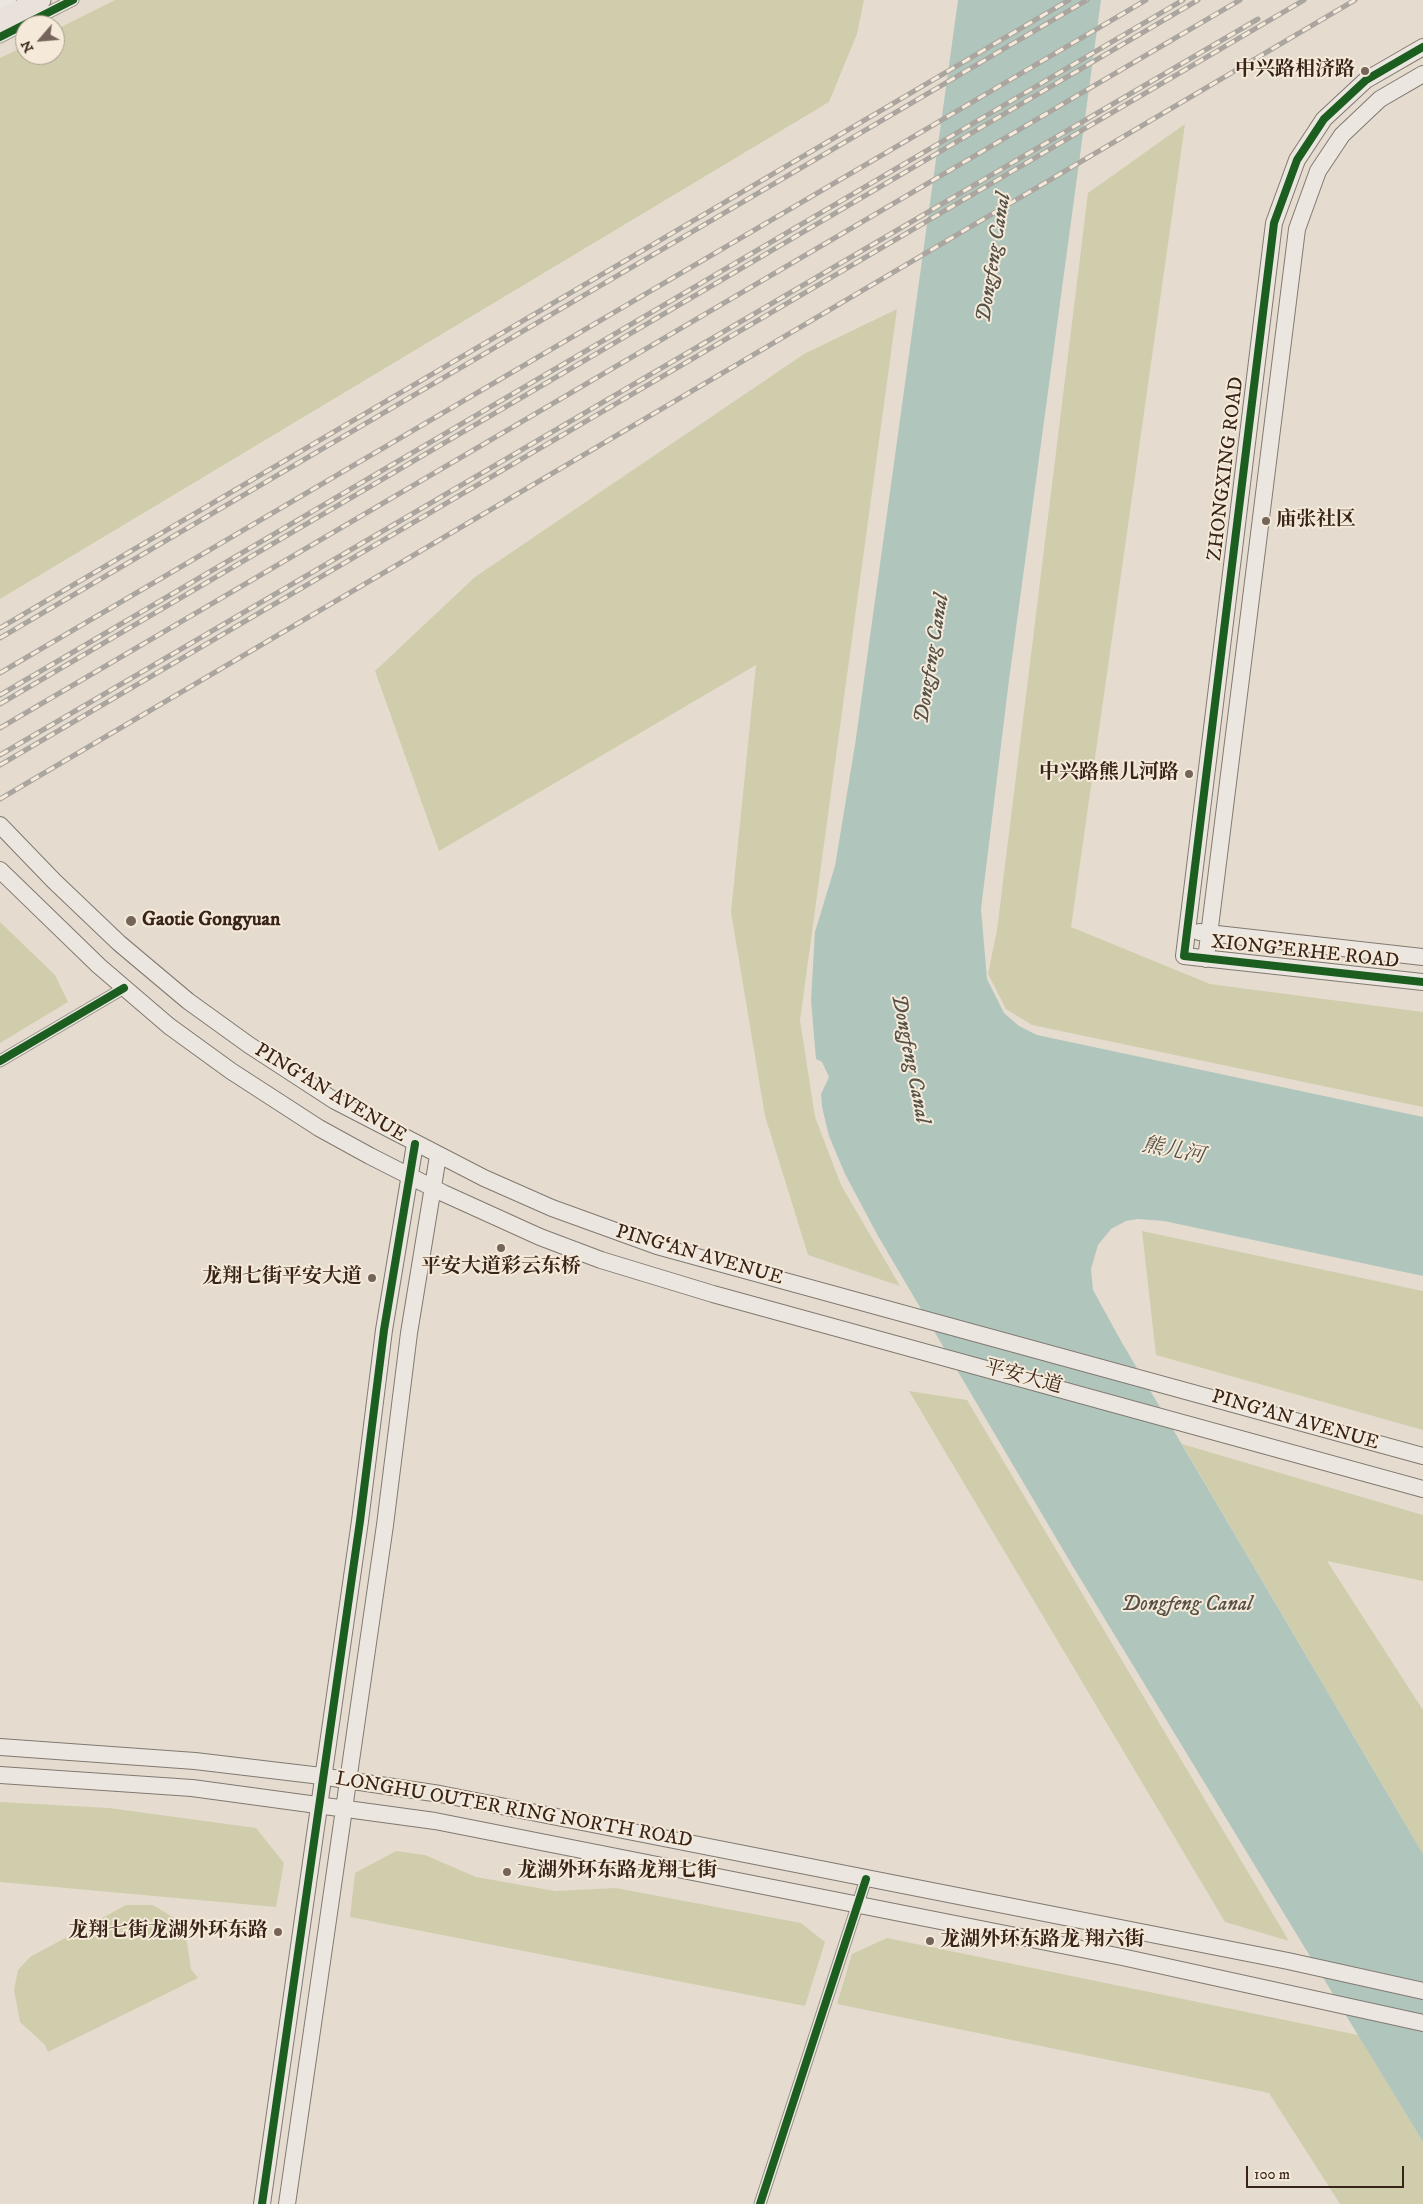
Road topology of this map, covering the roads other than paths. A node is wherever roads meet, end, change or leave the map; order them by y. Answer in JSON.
{"nodes":[{"id":1,"x":73,"y":0,"type":"edge"},
{"id":2,"x":25,"y":2,"type":"edge"},
{"id":3,"x":0,"y":4,"type":"edge"},
{"id":4,"x":0,"y":21,"type":"edge"},
{"id":5,"x":0,"y":38,"type":"edge"},
{"id":6,"x":1423,"y":47,"type":"edge"},
{"id":7,"x":1423,"y":74,"type":"edge"},
{"id":8,"x":0,"y":825,"type":"edge"},
{"id":9,"x":0,"y":870,"type":"edge"},
{"id":10,"x":1188,"y":931,"type":"junction"},
{"id":11,"x":1210,"y":933,"type":"junction"},
{"id":12,"x":1184,"y":956,"type":"joint"},
{"id":13,"x":1423,"y":956,"type":"edge"},
{"id":14,"x":1206,"y":958,"type":"junction"},
{"id":15,"x":1423,"y":982,"type":"edge"},
{"id":16,"x":124,"y":988,"type":"junction"},
{"id":17,"x":0,"y":1061,"type":"edge"},
{"id":18,"x":415,"y":1144,"type":"junction"},
{"id":19,"x":438,"y":1156,"type":"junction"},
{"id":20,"x":409,"y":1176,"type":"junction"},
{"id":21,"x":432,"y":1188,"type":"junction"},
{"id":22,"x":866,"y":1302,"type":"joint"},
{"id":23,"x":857,"y":1333,"type":"joint"},
{"id":24,"x":1167,"y":1385,"type":"joint"},
{"id":25,"x":1188,"y":1424,"type":"joint"},
{"id":26,"x":1423,"y":1456,"type":"edge"},
{"id":27,"x":1423,"y":1489,"type":"edge"},
{"id":28,"x":0,"y":1747,"type":"edge"},
{"id":29,"x":0,"y":1775,"type":"edge"},
{"id":30,"x":323,"y":1776,"type":"junction"},
{"id":31,"x":348,"y":1780,"type":"junction"},
{"id":32,"x":320,"y":1804,"type":"junction"},
{"id":33,"x":344,"y":1808,"type":"junction"},
{"id":34,"x":866,"y":1879,"type":"junction"},
{"id":35,"x":858,"y":1905,"type":"junction"},
{"id":36,"x":1423,"y":1991,"type":"edge"},
{"id":37,"x":1423,"y":2023,"type":"edge"},
{"id":38,"x":262,"y":2204,"type":"edge"},
{"id":39,"x":287,"y":2204,"type":"edge"},
{"id":40,"x":760,"y":2204,"type":"edge"}],
"edges":[{"from":1,"to":5,"type":"street"},
{"from":2,"to":3,"type":"main road"},
{"from":2,"to":4,"type":"highway"},
{"from":6,"to":10,"type":"main road","name":"ZHONGXING ROAD"},
{"from":7,"to":11,"type":"main road","name":"ZHONGXING ROAD"},
{"from":8,"to":18,"type":"main road","name":"PING‘AN AVENUE"},
{"from":9,"to":16,"type":"main road","name":"PING‘AN AVENUE"},
{"from":10,"to":11,"type":"main road","name":"XIONG'ERHE ROAD"},
{"from":10,"to":12,"type":"main road","name":"ZHONGXING ROAD"},
{"from":11,"to":13,"type":"main road","name":"XIONG'ERHE ROAD"},
{"from":11,"to":14,"type":"main road","name":"ZHONGXING ROAD"},
{"from":12,"to":14,"type":"main road","name":"XIONG'ERHE ROAD"},
{"from":14,"to":15,"type":"main road","name":"XIONG'ERHE ROAD"},
{"from":16,"to":17,"type":"street"},
{"from":16,"to":20,"type":"main road","name":"PING‘AN AVENUE"},
{"from":18,"to":19,"type":"main road","name":"PING‘AN AVENUE"},
{"from":18,"to":20,"type":"main road"},
{"from":19,"to":21,"type":"main road"},
{"from":19,"to":22,"type":"main road","name":"PING‘AN AVENUE"},
{"from":20,"to":21,"type":"main road","name":"PING‘AN AVENUE"},
{"from":20,"to":30,"type":"main road"},
{"from":21,"to":23,"type":"main road","name":"PING‘AN AVENUE"},
{"from":21,"to":31,"type":"main road"},
{"from":22,"to":24,"type":"main road","name":"平安大道"},
{"from":23,"to":25,"type":"main road","name":"平安大道"},
{"from":24,"to":26,"type":"main road","name":"PING'AN AVENUE"},
{"from":25,"to":27,"type":"main road","name":"PING'AN AVENUE"},
{"from":28,"to":30,"type":"main road","name":"LONGHU OUTER RING NORTH ROAD"},
{"from":29,"to":32,"type":"main road","name":"LONGHU OUTER RING NORTH ROAD"},
{"from":30,"to":31,"type":"main road","name":"LONGHU OUTER RING NORTH ROAD"},
{"from":30,"to":32,"type":"main road"},
{"from":31,"to":33,"type":"main road"},
{"from":31,"to":34,"type":"main road","name":"LONGHU OUTER RING NORTH ROAD"},
{"from":32,"to":33,"type":"main road","name":"LONGHU OUTER RING NORTH ROAD"},
{"from":32,"to":38,"type":"main road"},
{"from":33,"to":35,"type":"main road","name":"LONGHU OUTER RING NORTH ROAD"},
{"from":33,"to":39,"type":"main road"},
{"from":34,"to":35,"type":"street"},
{"from":34,"to":36,"type":"main road","name":"LONGHU OUTER RING NORTH ROAD"},
{"from":35,"to":37,"type":"main road","name":"LONGHU OUTER RING NORTH ROAD"},
{"from":35,"to":40,"type":"street"}]}
